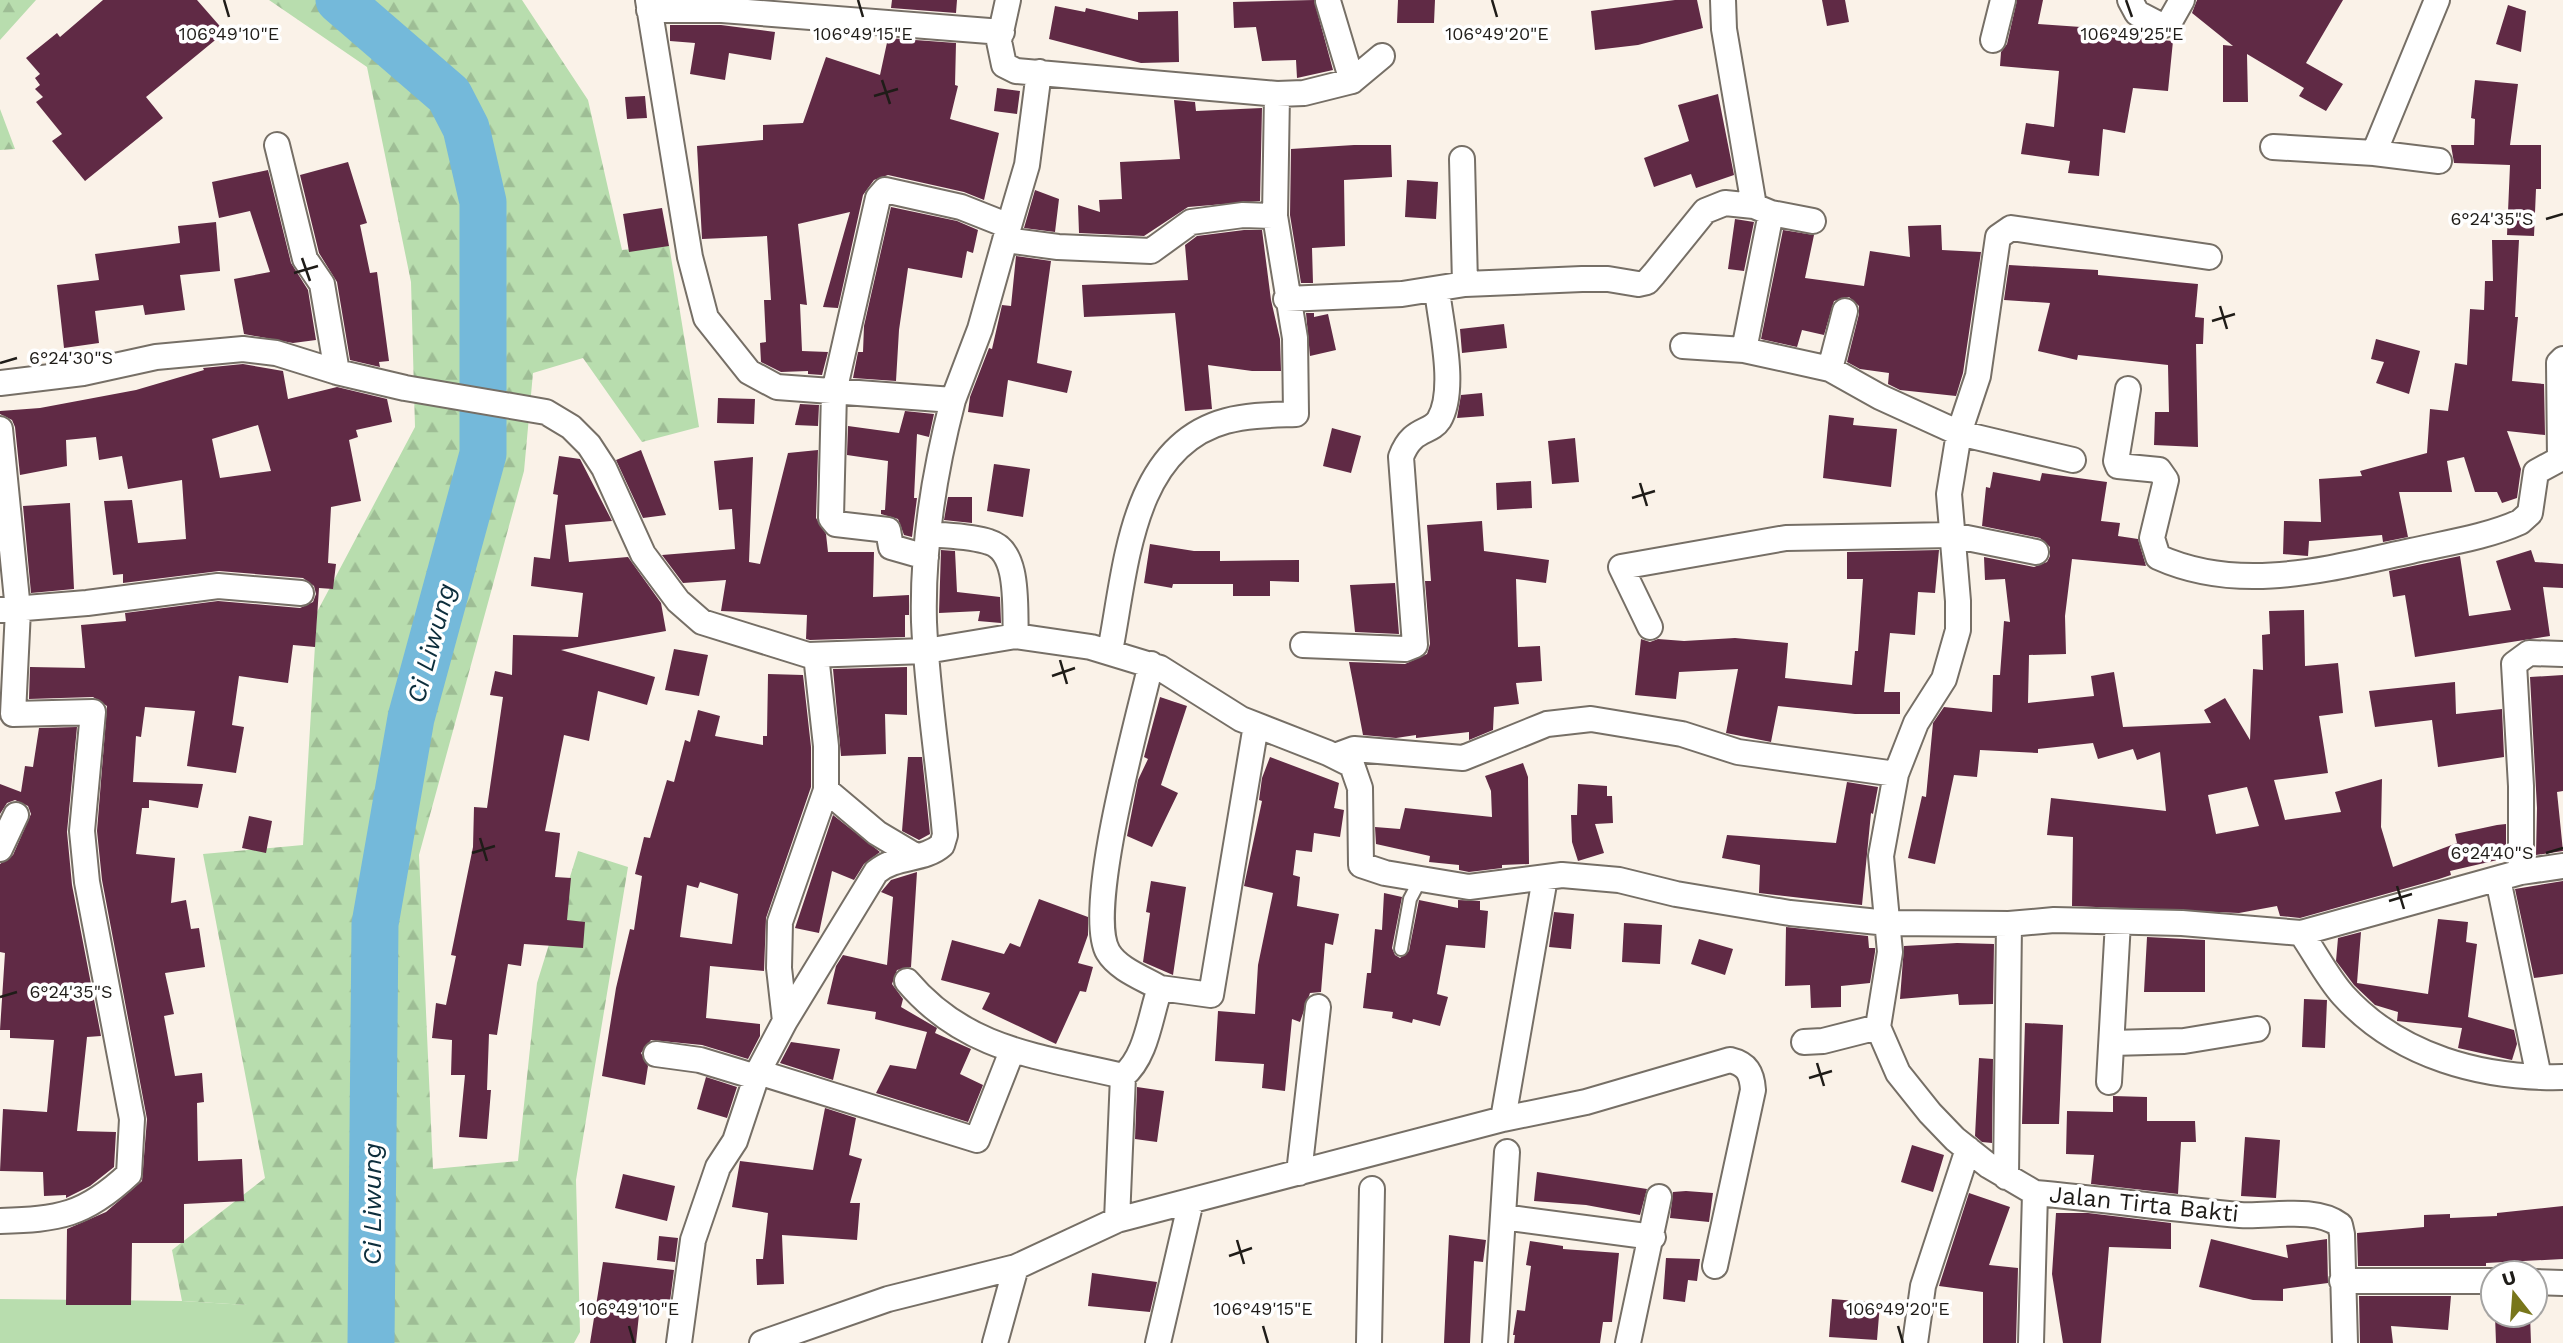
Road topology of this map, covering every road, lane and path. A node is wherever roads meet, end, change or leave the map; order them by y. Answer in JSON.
{"nodes":[{"id":1,"x":1009,"y":0,"type":"edge"},
{"id":2,"x":1723,"y":0,"type":"edge"},
{"id":3,"x":2003,"y":0,"type":"edge"},
{"id":4,"x":2130,"y":0,"type":"edge"},
{"id":5,"x":2182,"y":0,"type":"edge"},
{"id":6,"x":2437,"y":0,"type":"edge"},
{"id":7,"x":1328,"y":1,"type":"edge"},
{"id":8,"x":648,"y":5,"type":"edge"},
{"id":9,"x":1002,"y":32,"type":"junction"},
{"id":10,"x":1993,"y":40,"type":"dead end"},
{"id":11,"x":1382,"y":55,"type":"dead end"},
{"id":12,"x":1039,"y":72,"type":"junction"},
{"id":13,"x":1352,"y":81,"type":"junction"},
{"id":14,"x":1277,"y":94,"type":"junction"},
{"id":15,"x":277,"y":145,"type":"dead end"},
{"id":16,"x":2273,"y":147,"type":"dead end"},
{"id":17,"x":2374,"y":153,"type":"junction"},
{"id":18,"x":1462,"y":159,"type":"dead end"},
{"id":19,"x":2439,"y":160,"type":"dead end"},
{"id":20,"x":1763,"y":210,"type":"junction"},
{"id":21,"x":1275,"y":216,"type":"junction"},
{"id":22,"x":1814,"y":221,"type":"dead end"},
{"id":23,"x":1007,"y":233,"type":"junction"},
{"id":24,"x":2209,"y":257,"type":"dead end"},
{"id":25,"x":1465,"y":284,"type":"junction"},
{"id":26,"x":1437,"y":290,"type":"junction"},
{"id":27,"x":1286,"y":299,"type":"junction"},
{"id":28,"x":1845,"y":311,"type":"dead end"},
{"id":29,"x":1683,"y":346,"type":"dead end"},
{"id":30,"x":1744,"y":350,"type":"junction"},
{"id":31,"x":2563,"y":359,"type":"edge"},
{"id":32,"x":1830,"y":369,"type":"junction"},
{"id":33,"x":337,"y":372,"type":"junction"},
{"id":34,"x":0,"y":383,"type":"edge"},
{"id":35,"x":2129,"y":389,"type":"dead end"},
{"id":36,"x":835,"y":392,"type":"junction"},
{"id":37,"x":953,"y":400,"type":"junction"},
{"id":38,"x":0,"y":429,"type":"edge"},
{"id":39,"x":1959,"y":433,"type":"junction"},
{"id":40,"x":2073,"y":460,"type":"dead end"},
{"id":41,"x":1952,"y":535,"type":"junction"},
{"id":42,"x":927,"y":545,"type":"junction"},
{"id":43,"x":2036,"y":552,"type":"dead end"},
{"id":44,"x":301,"y":593,"type":"dead end"},
{"id":45,"x":9,"y":610,"type":"edge"},
{"id":46,"x":1650,"y":627,"type":"dead end"},
{"id":47,"x":1016,"y":636,"type":"junction"},
{"id":48,"x":1303,"y":645,"type":"dead end"},
{"id":49,"x":926,"y":651,"type":"junction"},
{"id":50,"x":1110,"y":651,"type":"junction"},
{"id":51,"x":2563,"y":654,"type":"edge"},
{"id":52,"x":816,"y":656,"type":"junction"},
{"id":53,"x":1151,"y":664,"type":"junction"},
{"id":54,"x":1256,"y":725,"type":"junction"},
{"id":55,"x":1335,"y":756,"type":"junction"},
{"id":56,"x":1896,"y":774,"type":"junction"},
{"id":57,"x":826,"y":790,"type":"junction"},
{"id":58,"x":16,"y":816,"type":"dead end"},
{"id":59,"x":0,"y":849,"type":"edge"},
{"id":60,"x":914,"y":855,"type":"junction"},
{"id":61,"x":2563,"y":866,"type":"edge"},
{"id":62,"x":2510,"y":876,"type":"junction"},
{"id":63,"x":1545,"y":877,"type":"junction"},
{"id":64,"x":1420,"y":880,"type":"junction"},
{"id":65,"x":2118,"y":922,"type":"junction"},
{"id":66,"x":1888,"y":923,"type":"junction"},
{"id":67,"x":2009,"y":924,"type":"junction"},
{"id":68,"x":2301,"y":933,"type":"junction"},
{"id":69,"x":1401,"y":949,"type":"dead end"},
{"id":70,"x":907,"y":981,"type":"dead end"},
{"id":71,"x":1160,"y":988,"type":"junction"},
{"id":72,"x":1318,"y":1007,"type":"dead end"},
{"id":73,"x":785,"y":1021,"type":"junction"},
{"id":74,"x":1878,"y":1027,"type":"junction"},
{"id":75,"x":2258,"y":1029,"type":"dead end"},
{"id":76,"x":1804,"y":1042,"type":"dead end"},
{"id":77,"x":2112,"y":1043,"type":"junction"},
{"id":78,"x":1012,"y":1051,"type":"junction"},
{"id":79,"x":656,"y":1054,"type":"dead end"},
{"id":80,"x":757,"y":1074,"type":"junction"},
{"id":81,"x":1123,"y":1076,"type":"junction"},
{"id":82,"x":2551,"y":1077,"type":"edge"},
{"id":83,"x":2109,"y":1082,"type":"dead end"},
{"id":84,"x":1503,"y":1119,"type":"junction"},
{"id":85,"x":1968,"y":1149,"type":"junction"},
{"id":86,"x":1507,"y":1152,"type":"dead end"},
{"id":87,"x":1299,"y":1173,"type":"junction"},
{"id":88,"x":2006,"y":1177,"type":"junction"},
{"id":89,"x":1372,"y":1189,"type":"dead end"},
{"id":90,"x":2035,"y":1193,"type":"junction"},
{"id":91,"x":1659,"y":1197,"type":"dead end"},
{"id":92,"x":1191,"y":1201,"type":"junction"},
{"id":93,"x":1503,"y":1217,"type":"junction"},
{"id":94,"x":1117,"y":1220,"type":"junction"},
{"id":95,"x":0,"y":1221,"type":"edge"},
{"id":96,"x":1653,"y":1237,"type":"junction"},
{"id":97,"x":1715,"y":1266,"type":"dead end"},
{"id":98,"x":1016,"y":1267,"type":"junction"},
{"id":99,"x":2342,"y":1281,"type":"junction"},
{"id":100,"x":2479,"y":1281,"type":"edge"},
{"id":101,"x":679,"y":1343,"type":"edge"},
{"id":102,"x":762,"y":1343,"type":"edge"},
{"id":103,"x":995,"y":1343,"type":"edge"},
{"id":104,"x":1158,"y":1343,"type":"edge"},
{"id":105,"x":1369,"y":1343,"type":"edge"},
{"id":106,"x":1495,"y":1343,"type":"edge"},
{"id":107,"x":1628,"y":1343,"type":"edge"},
{"id":108,"x":1915,"y":1343,"type":"edge"},
{"id":109,"x":2031,"y":1343,"type":"edge"},
{"id":110,"x":2345,"y":1343,"type":"edge"}],
"edges":[{"from":1,"to":9,"type":"street"},
{"from":2,"to":20,"type":"street"},
{"from":3,"to":10,"type":"street"},
{"from":4,"to":5,"type":"street"},
{"from":6,"to":17,"type":"street"},
{"from":7,"to":13,"type":"street"},
{"from":8,"to":9,"type":"street"},
{"from":8,"to":36,"type":"street"},
{"from":9,"to":12,"type":"street"},
{"from":11,"to":13,"type":"street"},
{"from":12,"to":14,"type":"street"},
{"from":12,"to":23,"type":"street"},
{"from":13,"to":14,"type":"street"},
{"from":14,"to":21,"type":"street"},
{"from":15,"to":33,"type":"street"},
{"from":16,"to":17,"type":"street"},
{"from":17,"to":19,"type":"street"},
{"from":18,"to":25,"type":"street"},
{"from":20,"to":22,"type":"street"},
{"from":20,"to":25,"type":"street"},
{"from":20,"to":30,"type":"street"},
{"from":21,"to":23,"type":"street"},
{"from":21,"to":27,"type":"street"},
{"from":23,"to":36,"type":"street"},
{"from":23,"to":37,"type":"street"},
{"from":24,"to":39,"type":"street"},
{"from":25,"to":26,"type":"street"},
{"from":26,"to":27,"type":"street"},
{"from":26,"to":48,"type":"street"},
{"from":27,"to":50,"type":"street"},
{"from":28,"to":32,"type":"street"},
{"from":29,"to":30,"type":"street"},
{"from":30,"to":32,"type":"street"},
{"from":31,"to":35,"type":"street"},
{"from":32,"to":39,"type":"street"},
{"from":33,"to":34,"type":"street"},
{"from":33,"to":52,"type":"street"},
{"from":36,"to":37,"type":"street"},
{"from":36,"to":42,"type":"street"},
{"from":37,"to":42,"type":"street"},
{"from":38,"to":45,"type":"street"},
{"from":39,"to":40,"type":"street"},
{"from":39,"to":41,"type":"street"},
{"from":41,"to":43,"type":"street"},
{"from":41,"to":46,"type":"street"},
{"from":41,"to":56,"type":"street"},
{"from":42,"to":47,"type":"street"},
{"from":42,"to":49,"type":"street"},
{"from":44,"to":45,"type":"street"},
{"from":45,"to":95,"type":"street"},
{"from":47,"to":49,"type":"street"},
{"from":47,"to":50,"type":"street"},
{"from":49,"to":52,"type":"street"},
{"from":49,"to":60,"type":"street"},
{"from":50,"to":53,"type":"street"},
{"from":51,"to":62,"type":"street"},
{"from":52,"to":57,"type":"street"},
{"from":53,"to":54,"type":"street"},
{"from":53,"to":71,"type":"street"},
{"from":54,"to":55,"type":"street"},
{"from":54,"to":71,"type":"street"},
{"from":55,"to":56,"type":"street"},
{"from":55,"to":64,"type":"street"},
{"from":56,"to":66,"type":"street"},
{"from":57,"to":60,"type":"street"},
{"from":57,"to":73,"type":"street"},
{"from":58,"to":59,"type":"street"},
{"from":60,"to":73,"type":"street"},
{"from":61,"to":62,"type":"street"},
{"from":62,"to":68,"type":"street"},
{"from":62,"to":82,"type":"street"},
{"from":63,"to":64,"type":"street"},
{"from":63,"to":66,"type":"street"},
{"from":63,"to":84,"type":"street"},
{"from":64,"to":69,"type":"lane"},
{"from":65,"to":67,"type":"street"},
{"from":65,"to":68,"type":"street"},
{"from":65,"to":77,"type":"street"},
{"from":66,"to":67,"type":"street"},
{"from":66,"to":74,"type":"street"},
{"from":67,"to":88,"type":"street"},
{"from":68,"to":82,"type":"street"},
{"from":70,"to":78,"type":"street"},
{"from":71,"to":81,"type":"street"},
{"from":72,"to":87,"type":"street"},
{"from":73,"to":80,"type":"street"},
{"from":74,"to":76,"type":"street"},
{"from":74,"to":85,"type":"street","name":"Jalan Tirta Bakti"},
{"from":75,"to":77,"type":"street"},
{"from":77,"to":83,"type":"street"},
{"from":78,"to":80,"type":"street"},
{"from":78,"to":81,"type":"street"},
{"from":79,"to":80,"type":"street"},
{"from":80,"to":101,"type":"street"},
{"from":81,"to":94,"type":"street"},
{"from":84,"to":87,"type":"street"},
{"from":84,"to":97,"type":"street"},
{"from":85,"to":88,"type":"street","name":"Jalan Tirta Bakti"},
{"from":85,"to":108,"type":"street"},
{"from":86,"to":93,"type":"street"},
{"from":87,"to":92,"type":"street"},
{"from":88,"to":90,"type":"street","name":"Jalan Tirta Bakti"},
{"from":89,"to":105,"type":"street"},
{"from":90,"to":99,"type":"street","name":"Jalan Tirta Bakti"},
{"from":90,"to":109,"type":"street"},
{"from":91,"to":96,"type":"street"},
{"from":92,"to":94,"type":"street"},
{"from":92,"to":104,"type":"street"},
{"from":93,"to":96,"type":"street"},
{"from":93,"to":106,"type":"street"},
{"from":94,"to":98,"type":"street"},
{"from":96,"to":107,"type":"street"},
{"from":98,"to":102,"type":"street"},
{"from":98,"to":103,"type":"street"},
{"from":99,"to":100,"type":"street"},
{"from":99,"to":110,"type":"street"}]}
